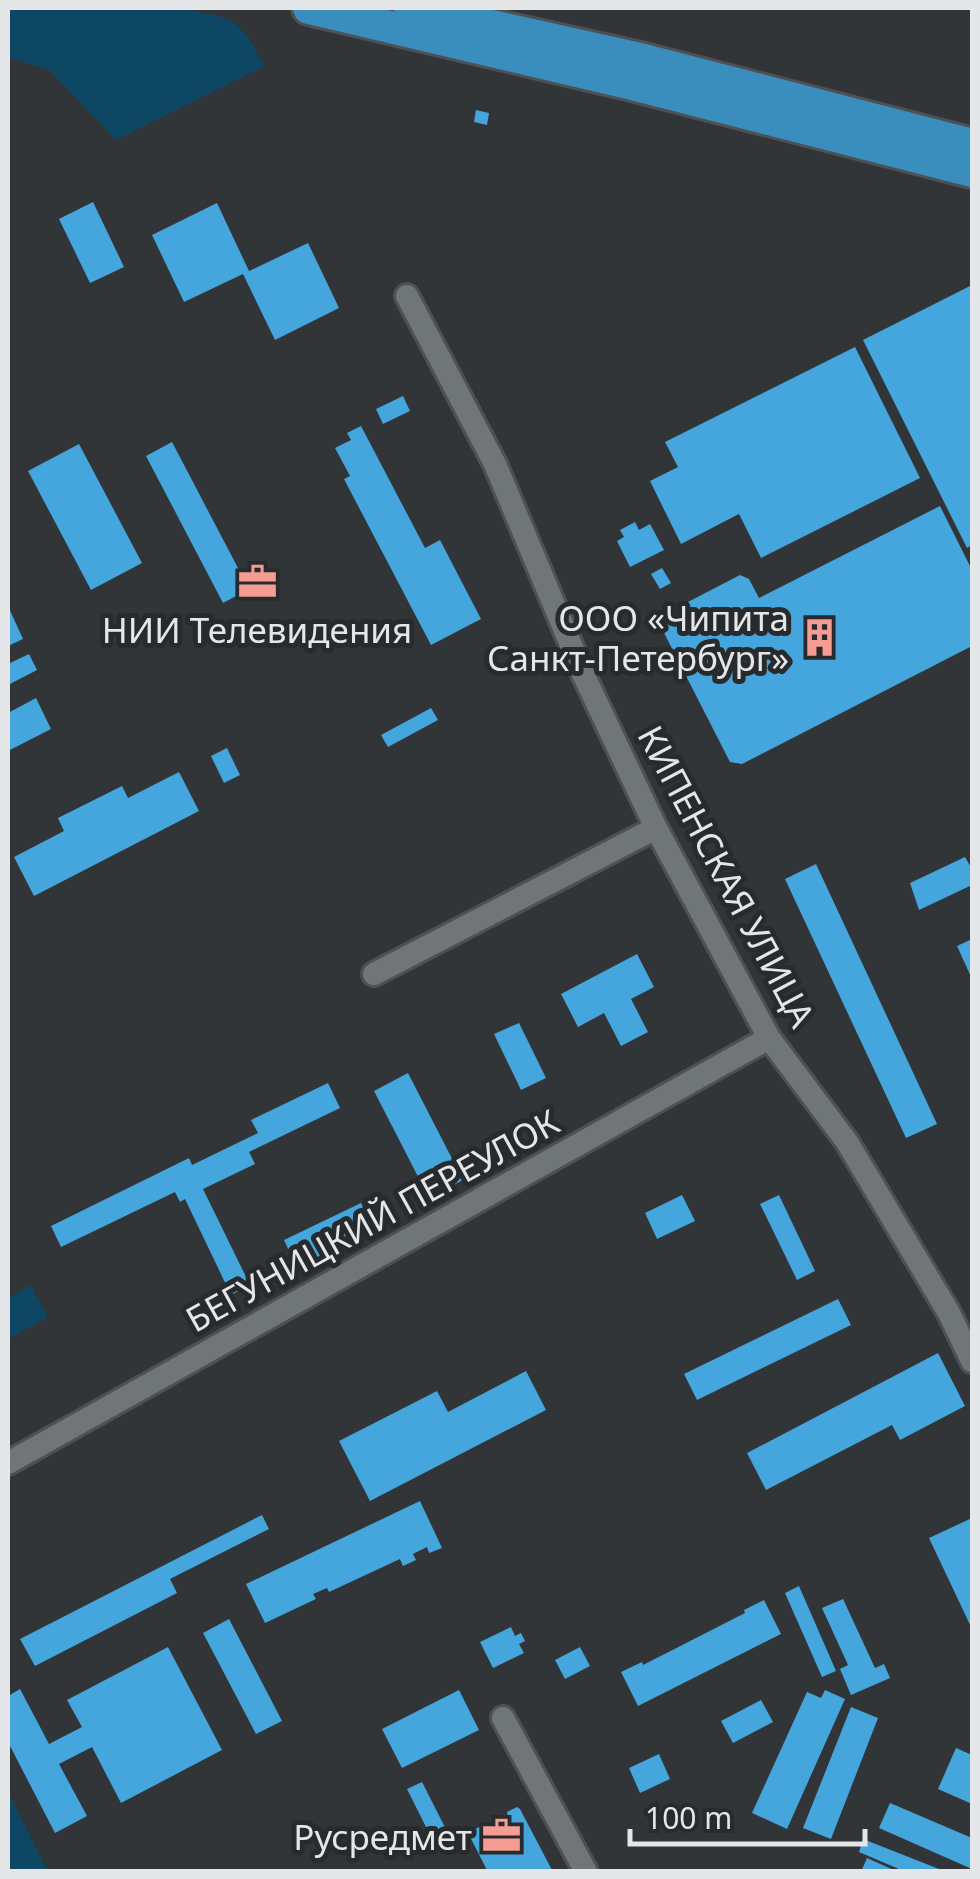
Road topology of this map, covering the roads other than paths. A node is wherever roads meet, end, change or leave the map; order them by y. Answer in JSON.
{"nodes":[{"id":1,"x":309,"y":8,"type":"edge"},
{"id":2,"x":410,"y":8,"type":"edge"},
{"id":3,"x":972,"y":144,"type":"edge"},
{"id":4,"x":972,"y":171,"type":"edge"},
{"id":5,"x":407,"y":296,"type":"dead end"},
{"id":6,"x":656,"y":828,"type":"junction"},
{"id":7,"x":374,"y":974,"type":"dead end"},
{"id":8,"x":770,"y":1038,"type":"junction"},
{"id":9,"x":972,"y":1360,"type":"edge"},
{"id":10,"x":8,"y":1463,"type":"edge"},
{"id":11,"x":502,"y":1718,"type":"dead end"},
{"id":12,"x":586,"y":1872,"type":"edge"}],
"edges":[{"from":1,"to":4,"type":"highway"},
{"from":2,"to":3,"type":"highway"},
{"from":5,"to":6,"type":"street","name":"КИПЕНСКАЯ УЛИЦА"},
{"from":6,"to":7,"type":"street"},
{"from":6,"to":8,"type":"street","name":"КИПЕНСКАЯ УЛИЦА"},
{"from":8,"to":9,"type":"street","name":"КИПЕНСКАЯ УЛИЦА"},
{"from":8,"to":10,"type":"street","name":"БЕГУНИЦКИЙ ПЕРЕУЛОК"},
{"from":11,"to":12,"type":"street"}]}
